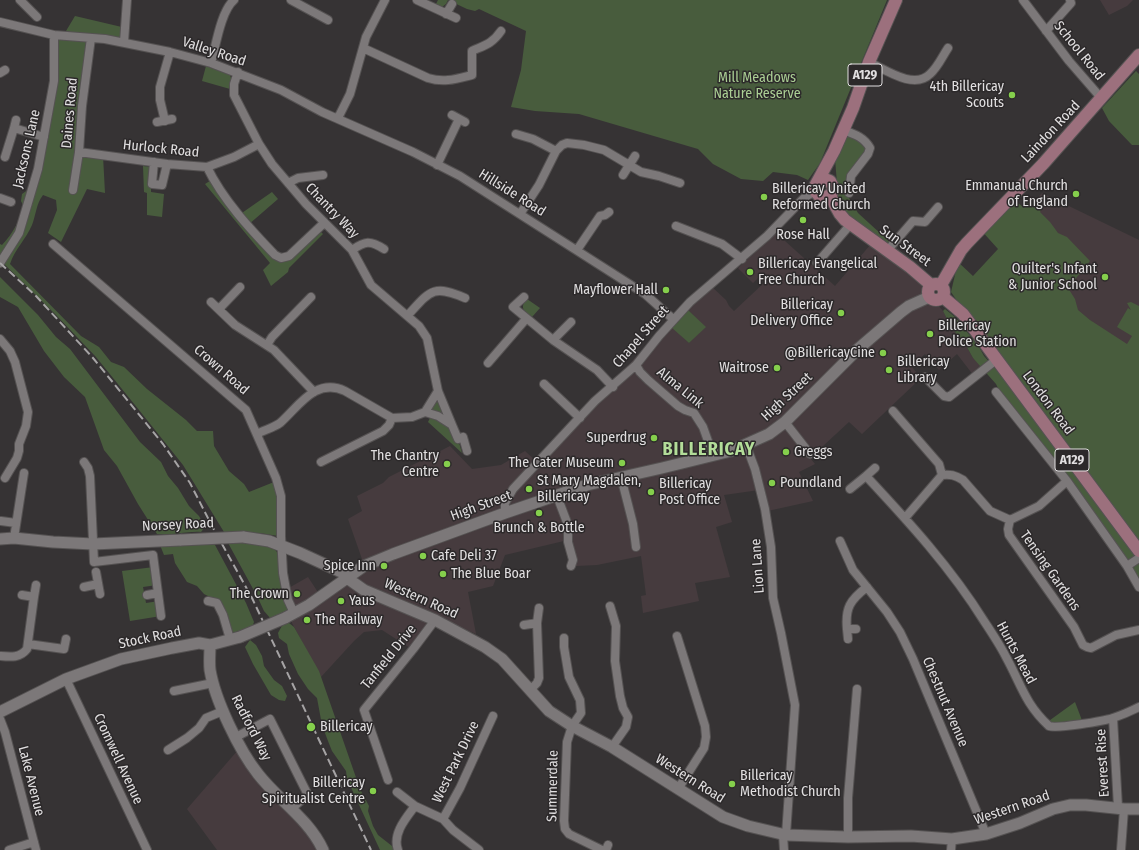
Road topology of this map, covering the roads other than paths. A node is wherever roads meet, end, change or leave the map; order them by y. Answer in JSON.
{"nodes":[{"id":1,"x":20,"y":0,"type":"edge"},
{"id":2,"x":127,"y":0,"type":"edge"},
{"id":3,"x":291,"y":0,"type":"edge"},
{"id":4,"x":386,"y":0,"type":"edge"},
{"id":5,"x":417,"y":0,"type":"edge"},
{"id":6,"x":896,"y":0,"type":"edge"},
{"id":7,"x":1023,"y":0,"type":"edge"},
{"id":8,"x":1070,"y":0,"type":"edge"},
{"id":9,"x":229,"y":1,"type":"edge"},
{"id":10,"x":452,"y":4,"type":"dead end"},
{"id":11,"x":446,"y":14,"type":"junction"},
{"id":12,"x":36,"y":17,"type":"dead end"},
{"id":13,"x":456,"y":18,"type":"dead end"},
{"id":14,"x":328,"y":20,"type":"dead end"},
{"id":15,"x":0,"y":22,"type":"edge"},
{"id":16,"x":501,"y":31,"type":"dead end"},
{"id":17,"x":1046,"y":31,"type":"junction"},
{"id":18,"x":54,"y":35,"type":"junction"},
{"id":19,"x":91,"y":38,"type":"junction"},
{"id":20,"x":124,"y":42,"type":"junction"},
{"id":21,"x":363,"y":48,"type":"junction"},
{"id":22,"x":948,"y":48,"type":"dead end"},
{"id":23,"x":170,"y":52,"type":"junction"},
{"id":24,"x":1139,"y":55,"type":"edge"},
{"id":25,"x":869,"y":62,"type":"junction"},
{"id":26,"x":211,"y":63,"type":"junction"},
{"id":27,"x":238,"y":72,"type":"junction"},
{"id":28,"x":1102,"y":99,"type":"junction"},
{"id":29,"x":322,"y":112,"type":"joint"},
{"id":30,"x":338,"y":118,"type":"junction"},
{"id":31,"x":459,"y":119,"type":"dead end"},
{"id":32,"x":165,"y":121,"type":"dead end"},
{"id":33,"x":842,"y":130,"type":"junction"},
{"id":34,"x":516,"y":134,"type":"dead end"},
{"id":35,"x":44,"y":137,"type":"junction"},
{"id":36,"x":259,"y":144,"type":"junction"},
{"id":37,"x":556,"y":151,"type":"junction"},
{"id":38,"x":79,"y":152,"type":"junction"},
{"id":39,"x":635,"y":156,"type":"dead end"},
{"id":40,"x":4,"y":157,"type":"dead end"},
{"id":41,"x":154,"y":162,"type":"junction"},
{"id":42,"x":167,"y":164,"type":"junction"},
{"id":43,"x":437,"y":164,"type":"junction"},
{"id":44,"x":629,"y":165,"type":"junction"},
{"id":45,"x":207,"y":167,"type":"junction"},
{"id":46,"x":323,"y":175,"type":"dead end"},
{"id":47,"x":624,"y":175,"type":"dead end"},
{"id":48,"x":288,"y":183,"type":"junction"},
{"id":49,"x":680,"y":183,"type":"dead end"},
{"id":50,"x":821,"y":185,"type":"junction"},
{"id":51,"x":73,"y":190,"type":"dead end"},
{"id":52,"x":849,"y":193,"type":"dead end"},
{"id":53,"x":0,"y":198,"type":"edge"},
{"id":54,"x":11,"y":202,"type":"dead end"},
{"id":55,"x":938,"y":207,"type":"dead end"},
{"id":56,"x":609,"y":212,"type":"dead end"},
{"id":57,"x":520,"y":214,"type":"junction"},
{"id":58,"x":324,"y":223,"type":"junction"},
{"id":59,"x":850,"y":225,"type":"junction"},
{"id":60,"x":676,"y":226,"type":"dead end"},
{"id":61,"x":53,"y":244,"type":"dead end"},
{"id":62,"x":384,"y":249,"type":"dead end"},
{"id":63,"x":352,"y":250,"type":"junction"},
{"id":64,"x":577,"y":250,"type":"junction"},
{"id":65,"x":887,"y":251,"type":"junction"},
{"id":66,"x":742,"y":258,"type":"junction"},
{"id":67,"x":2,"y":259,"type":"edge"},
{"id":68,"x":817,"y":263,"type":"dead end"},
{"id":69,"x":240,"y":287,"type":"dead end"},
{"id":70,"x":934,"y":289,"type":"junction"},
{"id":71,"x":311,"y":297,"type":"dead end"},
{"id":72,"x":524,"y":297,"type":"dead end"},
{"id":73,"x":465,"y":298,"type":"dead end"},
{"id":74,"x":212,"y":302,"type":"dead end"},
{"id":75,"x":219,"y":309,"type":"junction"},
{"id":76,"x":408,"y":315,"type":"junction"},
{"id":77,"x":526,"y":319,"type":"junction"},
{"id":78,"x":673,"y":319,"type":"junction"},
{"id":79,"x":571,"y":322,"type":"dead end"},
{"id":80,"x":0,"y":339,"type":"edge"},
{"id":81,"x":553,"y":340,"type":"junction"},
{"id":82,"x":267,"y":345,"type":"junction"},
{"id":83,"x":996,"y":360,"type":"junction"},
{"id":84,"x":488,"y":363,"type":"dead end"},
{"id":85,"x":636,"y":365,"type":"junction"},
{"id":86,"x":925,"y":377,"type":"dead end"},
{"id":87,"x":544,"y":384,"type":"dead end"},
{"id":88,"x":613,"y":387,"type":"junction"},
{"id":89,"x":438,"y":391,"type":"junction"},
{"id":90,"x":314,"y":392,"type":"junction"},
{"id":91,"x":996,"y":392,"type":"dead end"},
{"id":92,"x":893,"y":410,"type":"dead end"},
{"id":93,"x":425,"y":412,"type":"junction"},
{"id":94,"x":392,"y":418,"type":"junction"},
{"id":95,"x":580,"y":418,"type":"junction"},
{"id":96,"x":785,"y":422,"type":"junction"},
{"id":97,"x":452,"y":425,"type":"junction"},
{"id":98,"x":257,"y":434,"type":"junction"},
{"id":99,"x":746,"y":445,"type":"junction"},
{"id":100,"x":467,"y":451,"type":"dead end"},
{"id":101,"x":810,"y":454,"type":"dead end"},
{"id":102,"x":714,"y":455,"type":"junction"},
{"id":103,"x":84,"y":462,"type":"dead end"},
{"id":104,"x":321,"y":462,"type":"dead end"},
{"id":105,"x":875,"y":468,"type":"dead end"},
{"id":106,"x":24,"y":473,"type":"dead end"},
{"id":107,"x":942,"y":475,"type":"junction"},
{"id":108,"x":866,"y":476,"type":"junction"},
{"id":109,"x":621,"y":477,"type":"junction"},
{"id":110,"x":5,"y":478,"type":"dead end"},
{"id":111,"x":1067,"y":481,"type":"junction"},
{"id":112,"x":850,"y":489,"type":"dead end"},
{"id":113,"x":557,"y":496,"type":"junction"},
{"id":114,"x":505,"y":513,"type":"junction"},
{"id":115,"x":905,"y":518,"type":"junction"},
{"id":116,"x":1010,"y":520,"type":"junction"},
{"id":117,"x":1,"y":521,"type":"dead end"},
{"id":118,"x":16,"y":523,"type":"junction"},
{"id":119,"x":14,"y":538,"type":"junction"},
{"id":120,"x":0,"y":539,"type":"edge"},
{"id":121,"x":840,"y":541,"type":"dead end"},
{"id":122,"x":93,"y":544,"type":"junction"},
{"id":123,"x":282,"y":546,"type":"junction"},
{"id":124,"x":636,"y":547,"type":"dead end"},
{"id":125,"x":1139,"y":551,"type":"edge"},
{"id":126,"x":1139,"y":558,"type":"edge"},
{"id":127,"x":571,"y":566,"type":"dead end"},
{"id":128,"x":1127,"y":566,"type":"junction"},
{"id":129,"x":95,"y":567,"type":"junction"},
{"id":130,"x":349,"y":577,"type":"junction"},
{"id":131,"x":98,"y":584,"type":"junction"},
{"id":132,"x":36,"y":585,"type":"dead end"},
{"id":133,"x":84,"y":587,"type":"dead end"},
{"id":134,"x":867,"y":587,"type":"junction"},
{"id":135,"x":1139,"y":587,"type":"edge"},
{"id":136,"x":158,"y":593,"type":"junction"},
{"id":137,"x":100,"y":594,"type":"dead end"},
{"id":138,"x":22,"y":595,"type":"dead end"},
{"id":139,"x":147,"y":595,"type":"dead end"},
{"id":140,"x":34,"y":597,"type":"junction"},
{"id":141,"x":208,"y":601,"type":"dead end"},
{"id":142,"x":309,"y":605,"type":"joint"},
{"id":143,"x":610,"y":606,"type":"dead end"},
{"id":144,"x":539,"y":608,"type":"dead end"},
{"id":145,"x":161,"y":616,"type":"dead end"},
{"id":146,"x":290,"y":616,"type":"junction"},
{"id":147,"x":435,"y":620,"type":"junction"},
{"id":148,"x":537,"y":624,"type":"junction"},
{"id":149,"x":524,"y":625,"type":"dead end"},
{"id":150,"x":847,"y":629,"type":"junction"},
{"id":151,"x":856,"y":629,"type":"dead end"},
{"id":152,"x":1139,"y":630,"type":"edge"},
{"id":153,"x":677,"y":636,"type":"dead end"},
{"id":154,"x":66,"y":638,"type":"dead end"},
{"id":155,"x":235,"y":638,"type":"junction"},
{"id":156,"x":848,"y":639,"type":"dead end"},
{"id":157,"x":28,"y":644,"type":"junction"},
{"id":158,"x":565,"y":644,"type":"dead end"},
{"id":159,"x":210,"y":645,"type":"junction"},
{"id":160,"x":0,"y":656,"type":"edge"},
{"id":161,"x":66,"y":679,"type":"junction"},
{"id":162,"x":213,"y":683,"type":"junction"},
{"id":163,"x":857,"y":689,"type":"dead end"},
{"id":164,"x":530,"y":690,"type":"junction"},
{"id":165,"x":174,"y":691,"type":"dead end"},
{"id":166,"x":1139,"y":707,"type":"edge"},
{"id":167,"x":223,"y":711,"type":"junction"},
{"id":168,"x":0,"y":712,"type":"edge"},
{"id":169,"x":493,"y":716,"type":"dead end"},
{"id":170,"x":1113,"y":718,"type":"junction"},
{"id":171,"x":0,"y":719,"type":"edge"},
{"id":172,"x":572,"y":726,"type":"junction"},
{"id":173,"x":236,"y":737,"type":"junction"},
{"id":174,"x":612,"y":747,"type":"junction"},
{"id":175,"x":168,"y":750,"type":"dead end"},
{"id":176,"x":388,"y":780,"type":"dead end"},
{"id":177,"x":678,"y":789,"type":"junction"},
{"id":178,"x":397,"y":792,"type":"dead end"},
{"id":179,"x":415,"y":806,"type":"junction"},
{"id":180,"x":1121,"y":808,"type":"junction"},
{"id":181,"x":291,"y":809,"type":"junction"},
{"id":182,"x":1139,"y":809,"type":"edge"},
{"id":183,"x":443,"y":819,"type":"junction"},
{"id":184,"x":986,"y":834,"type":"junction"},
{"id":185,"x":785,"y":835,"type":"junction"},
{"id":186,"x":848,"y":837,"type":"junction"},
{"id":187,"x":951,"y":845,"type":"edge"},
{"id":188,"x":35,"y":846,"type":"edge"},
{"id":189,"x":605,"y":848,"type":"edge"},
{"id":190,"x":9,"y":850,"type":"edge"},
{"id":191,"x":147,"y":850,"type":"edge"},
{"id":192,"x":323,"y":850,"type":"edge"},
{"id":193,"x":398,"y":850,"type":"edge"},
{"id":194,"x":479,"y":850,"type":"edge"},
{"id":195,"x":784,"y":850,"type":"edge"},
{"id":196,"x":1121,"y":850,"type":"edge"}],
"edges":[{"from":1,"to":12,"type":"street"},
{"from":2,"to":20,"type":"street"},
{"from":3,"to":14,"type":"street"},
{"from":4,"to":21,"type":"street"},
{"from":5,"to":11,"type":"street"},
{"from":6,"to":25,"type":"main road","number":"A129"},
{"from":7,"to":17,"type":"street","name":"School Road"},
{"from":8,"to":17,"type":"street"},
{"from":9,"to":26,"type":"street"},
{"from":10,"to":11,"type":"street"},
{"from":11,"to":13,"type":"street"},
{"from":15,"to":18,"type":"street","name":"Valley Road"},
{"from":16,"to":21,"type":"street"},
{"from":17,"to":28,"type":"street","name":"School Road"},
{"from":18,"to":19,"type":"street","name":"Valley Road"},
{"from":18,"to":35,"type":"street","name":"Jacksons Lane"},
{"from":19,"to":20,"type":"street","name":"Valley Road"},
{"from":19,"to":38,"type":"street","name":"Daines Road"},
{"from":20,"to":23,"type":"street","name":"Valley Road"},
{"from":21,"to":30,"type":"street"},
{"from":22,"to":25,"type":"street"},
{"from":23,"to":26,"type":"street","name":"Valley Road"},
{"from":23,"to":32,"type":"street"},
{"from":24,"to":28,"type":"main road","name":"Laindon Road"},
{"from":25,"to":33,"type":"main road","number":"A129"},
{"from":26,"to":27,"type":"street","name":"Valley Road"},
{"from":27,"to":29,"type":"street","name":"Valley Road"},
{"from":27,"to":36,"type":"street","name":"Chantry Way"},
{"from":28,"to":70,"type":"main road","name":"Laindon Road"},
{"from":29,"to":30,"type":"street","name":"Hillside Road"},
{"from":30,"to":43,"type":"street","name":"Hillside Road"},
{"from":31,"to":43,"type":"street"},
{"from":33,"to":50,"type":"main road","number":"A129"},
{"from":33,"to":52,"type":"street"},
{"from":34,"to":37,"type":"street"},
{"from":35,"to":40,"type":"street"},
{"from":35,"to":67,"type":"street","name":"Jacksons Lane"},
{"from":36,"to":45,"type":"street","name":"Hurlock Road"},
{"from":36,"to":48,"type":"street","name":"Chantry Way"},
{"from":37,"to":44,"type":"street"},
{"from":37,"to":57,"type":"street"},
{"from":38,"to":41,"type":"street","name":"Hurlock Road"},
{"from":38,"to":51,"type":"street","name":"Daines Road"},
{"from":39,"to":44,"type":"street"},
{"from":41,"to":42,"type":"street","name":"Hurlock Road"},
{"from":41,"to":42,"type":"street"},
{"from":42,"to":45,"type":"street","name":"Hurlock Road"},
{"from":43,"to":57,"type":"street","name":"Hillside Road"},
{"from":44,"to":47,"type":"street"},
{"from":44,"to":49,"type":"street"},
{"from":45,"to":58,"type":"street"},
{"from":46,"to":48,"type":"street"},
{"from":48,"to":58,"type":"street","name":"Chantry Way"},
{"from":50,"to":59,"type":"main road","name":"Sun Street"},
{"from":50,"to":66,"type":"street","name":"Chapel Street"},
{"from":53,"to":54,"type":"street"},
{"from":55,"to":65,"type":"street"},
{"from":56,"to":64,"type":"street"},
{"from":57,"to":64,"type":"street","name":"Hillside Road"},
{"from":58,"to":63,"type":"street","name":"Chantry Way"},
{"from":59,"to":65,"type":"main road","name":"Sun Street"},
{"from":59,"to":68,"type":"street"},
{"from":60,"to":66,"type":"street"},
{"from":61,"to":98,"type":"street","name":"Crown Road"},
{"from":62,"to":63,"type":"street"},
{"from":63,"to":76,"type":"street","name":"Chantry Way"},
{"from":64,"to":78,"type":"street","name":"Hillside Road"},
{"from":65,"to":70,"type":"main road","name":"Sun Street"},
{"from":66,"to":78,"type":"street","name":"Chapel Street"},
{"from":69,"to":75,"type":"street"},
{"from":70,"to":83,"type":"main road","name":"London Road","number":"A129"},
{"from":70,"to":96,"type":"street","name":"High Street"},
{"from":71,"to":82,"type":"street"},
{"from":72,"to":77,"type":"street"},
{"from":73,"to":76,"type":"street"},
{"from":74,"to":75,"type":"street"},
{"from":75,"to":82,"type":"street"},
{"from":76,"to":89,"type":"street","name":"Chantry Way"},
{"from":77,"to":81,"type":"street"},
{"from":77,"to":84,"type":"street"},
{"from":78,"to":85,"type":"street","name":"Chapel Street"},
{"from":79,"to":81,"type":"street"},
{"from":80,"to":110,"type":"street"},
{"from":81,"to":88,"type":"street"},
{"from":82,"to":90,"type":"street"},
{"from":83,"to":86,"type":"street"},
{"from":83,"to":125,"type":"main road","name":"London Road","number":"A129"},
{"from":85,"to":88,"type":"street","name":"Chapel Street"},
{"from":85,"to":102,"type":"street","name":"Alma Link"},
{"from":87,"to":95,"type":"street"},
{"from":88,"to":95,"type":"street","name":"Chapel Street"},
{"from":89,"to":93,"type":"street"},
{"from":89,"to":97,"type":"street","name":"Chantry Way"},
{"from":90,"to":94,"type":"street"},
{"from":90,"to":98,"type":"street"},
{"from":91,"to":111,"type":"street"},
{"from":92,"to":107,"type":"street"},
{"from":93,"to":94,"type":"street"},
{"from":93,"to":97,"type":"street"},
{"from":94,"to":104,"type":"street"},
{"from":95,"to":114,"type":"street","name":"Chapel Street"},
{"from":96,"to":99,"type":"street","name":"High Street"},
{"from":96,"to":101,"type":"street"},
{"from":97,"to":100,"type":"street"},
{"from":98,"to":123,"type":"street","name":"Crown Road"},
{"from":99,"to":102,"type":"street","name":"High Street"},
{"from":99,"to":185,"type":"street","name":"Lion Lane"},
{"from":102,"to":109,"type":"street","name":"High Street"},
{"from":103,"to":122,"type":"street"},
{"from":105,"to":108,"type":"street"},
{"from":106,"to":118,"type":"street"},
{"from":107,"to":115,"type":"street"},
{"from":107,"to":116,"type":"street","name":"Tensing Gardens"},
{"from":108,"to":112,"type":"street"},
{"from":108,"to":115,"type":"street","name":"Hunts Mead"},
{"from":109,"to":113,"type":"street","name":"High Street"},
{"from":109,"to":124,"type":"street"},
{"from":111,"to":116,"type":"street"},
{"from":111,"to":128,"type":"street"},
{"from":113,"to":114,"type":"street","name":"High Street"},
{"from":113,"to":127,"type":"street"},
{"from":114,"to":130,"type":"street","name":"High Street"},
{"from":115,"to":170,"type":"street","name":"Hunts Mead"},
{"from":116,"to":152,"type":"street","name":"Tensing Gardens"},
{"from":117,"to":118,"type":"street"},
{"from":118,"to":119,"type":"street"},
{"from":119,"to":120,"type":"street","name":"Norsey Road"},
{"from":119,"to":122,"type":"street","name":"Norsey Road"},
{"from":121,"to":134,"type":"street","name":"Chestnut Avenue"},
{"from":122,"to":123,"type":"street","name":"Norsey Road","bridge":true},
{"from":122,"to":129,"type":"street"},
{"from":123,"to":130,"type":"street","name":"Norsey Road"},
{"from":123,"to":146,"type":"street","name":"Crown Road"},
{"from":126,"to":128,"type":"street"},
{"from":128,"to":135,"type":"street"},
{"from":129,"to":131,"type":"street"},
{"from":129,"to":136,"type":"street"},
{"from":130,"to":142,"type":"street","name":"High Street"},
{"from":130,"to":147,"type":"street","name":"Western Road"},
{"from":131,"to":133,"type":"street"},
{"from":131,"to":137,"type":"street"},
{"from":132,"to":140,"type":"street"},
{"from":134,"to":150,"type":"street"},
{"from":134,"to":184,"type":"street","name":"Chestnut Avenue"},
{"from":136,"to":139,"type":"street"},
{"from":136,"to":145,"type":"street"},
{"from":138,"to":140,"type":"street"},
{"from":140,"to":157,"type":"street"},
{"from":141,"to":155,"type":"street"},
{"from":142,"to":146,"type":"street","name":"Stock Road"},
{"from":143,"to":174,"type":"street"},
{"from":144,"to":148,"type":"street"},
{"from":146,"to":155,"type":"street","name":"Stock Road","bridge":true},
{"from":147,"to":164,"type":"street","name":"Western Road"},
{"from":147,"to":176,"type":"street","name":"Tanfield Drive"},
{"from":148,"to":149,"type":"street"},
{"from":148,"to":164,"type":"street"},
{"from":150,"to":151,"type":"street"},
{"from":150,"to":156,"type":"street"},
{"from":153,"to":177,"type":"street"},
{"from":154,"to":157,"type":"street"},
{"from":155,"to":159,"type":"street","name":"Stock Road"},
{"from":157,"to":160,"type":"street"},
{"from":158,"to":172,"type":"street"},
{"from":159,"to":161,"type":"street","name":"Stock Road"},
{"from":159,"to":162,"type":"street","name":"Radford Way"},
{"from":161,"to":168,"type":"street","name":"Stock Road"},
{"from":161,"to":191,"type":"street","name":"Cromwell Avenue"},
{"from":162,"to":165,"type":"street"},
{"from":162,"to":167,"type":"street","name":"Radford Way"},
{"from":163,"to":186,"type":"street"},
{"from":164,"to":172,"type":"street","name":"Western Road"},
{"from":166,"to":170,"type":"street","name":"Hunts Mead"},
{"from":167,"to":173,"type":"street","name":"Radford Way"},
{"from":167,"to":175,"type":"street"},
{"from":169,"to":183,"type":"street","name":"West Park Drive"},
{"from":170,"to":180,"type":"street","name":"Everest Rise"},
{"from":171,"to":188,"type":"street","name":"Lake Avenue"},
{"from":172,"to":174,"type":"street","name":"Western Road"},
{"from":172,"to":189,"type":"street","name":"Summerdale"},
{"from":173,"to":181,"type":"street","name":"Radford Way"},
{"from":173,"to":181,"type":"street"},
{"from":174,"to":177,"type":"street","name":"Western Road"},
{"from":177,"to":185,"type":"street","name":"Western Road"},
{"from":178,"to":179,"type":"street"},
{"from":179,"to":183,"type":"street"},
{"from":179,"to":193,"type":"street"},
{"from":180,"to":182,"type":"street","name":"Western Road"},
{"from":180,"to":184,"type":"street","name":"Western Road"},
{"from":180,"to":196,"type":"street","name":"Everest Rise"},
{"from":181,"to":192,"type":"street","name":"Radford Way"},
{"from":183,"to":194,"type":"street"},
{"from":184,"to":187,"type":"street","name":"Western Road"},
{"from":185,"to":186,"type":"street","name":"Western Road"},
{"from":185,"to":195,"type":"street","name":"Lion Lane"},
{"from":186,"to":187,"type":"street","name":"Western Road"},
{"from":188,"to":190,"type":"street"}]}
